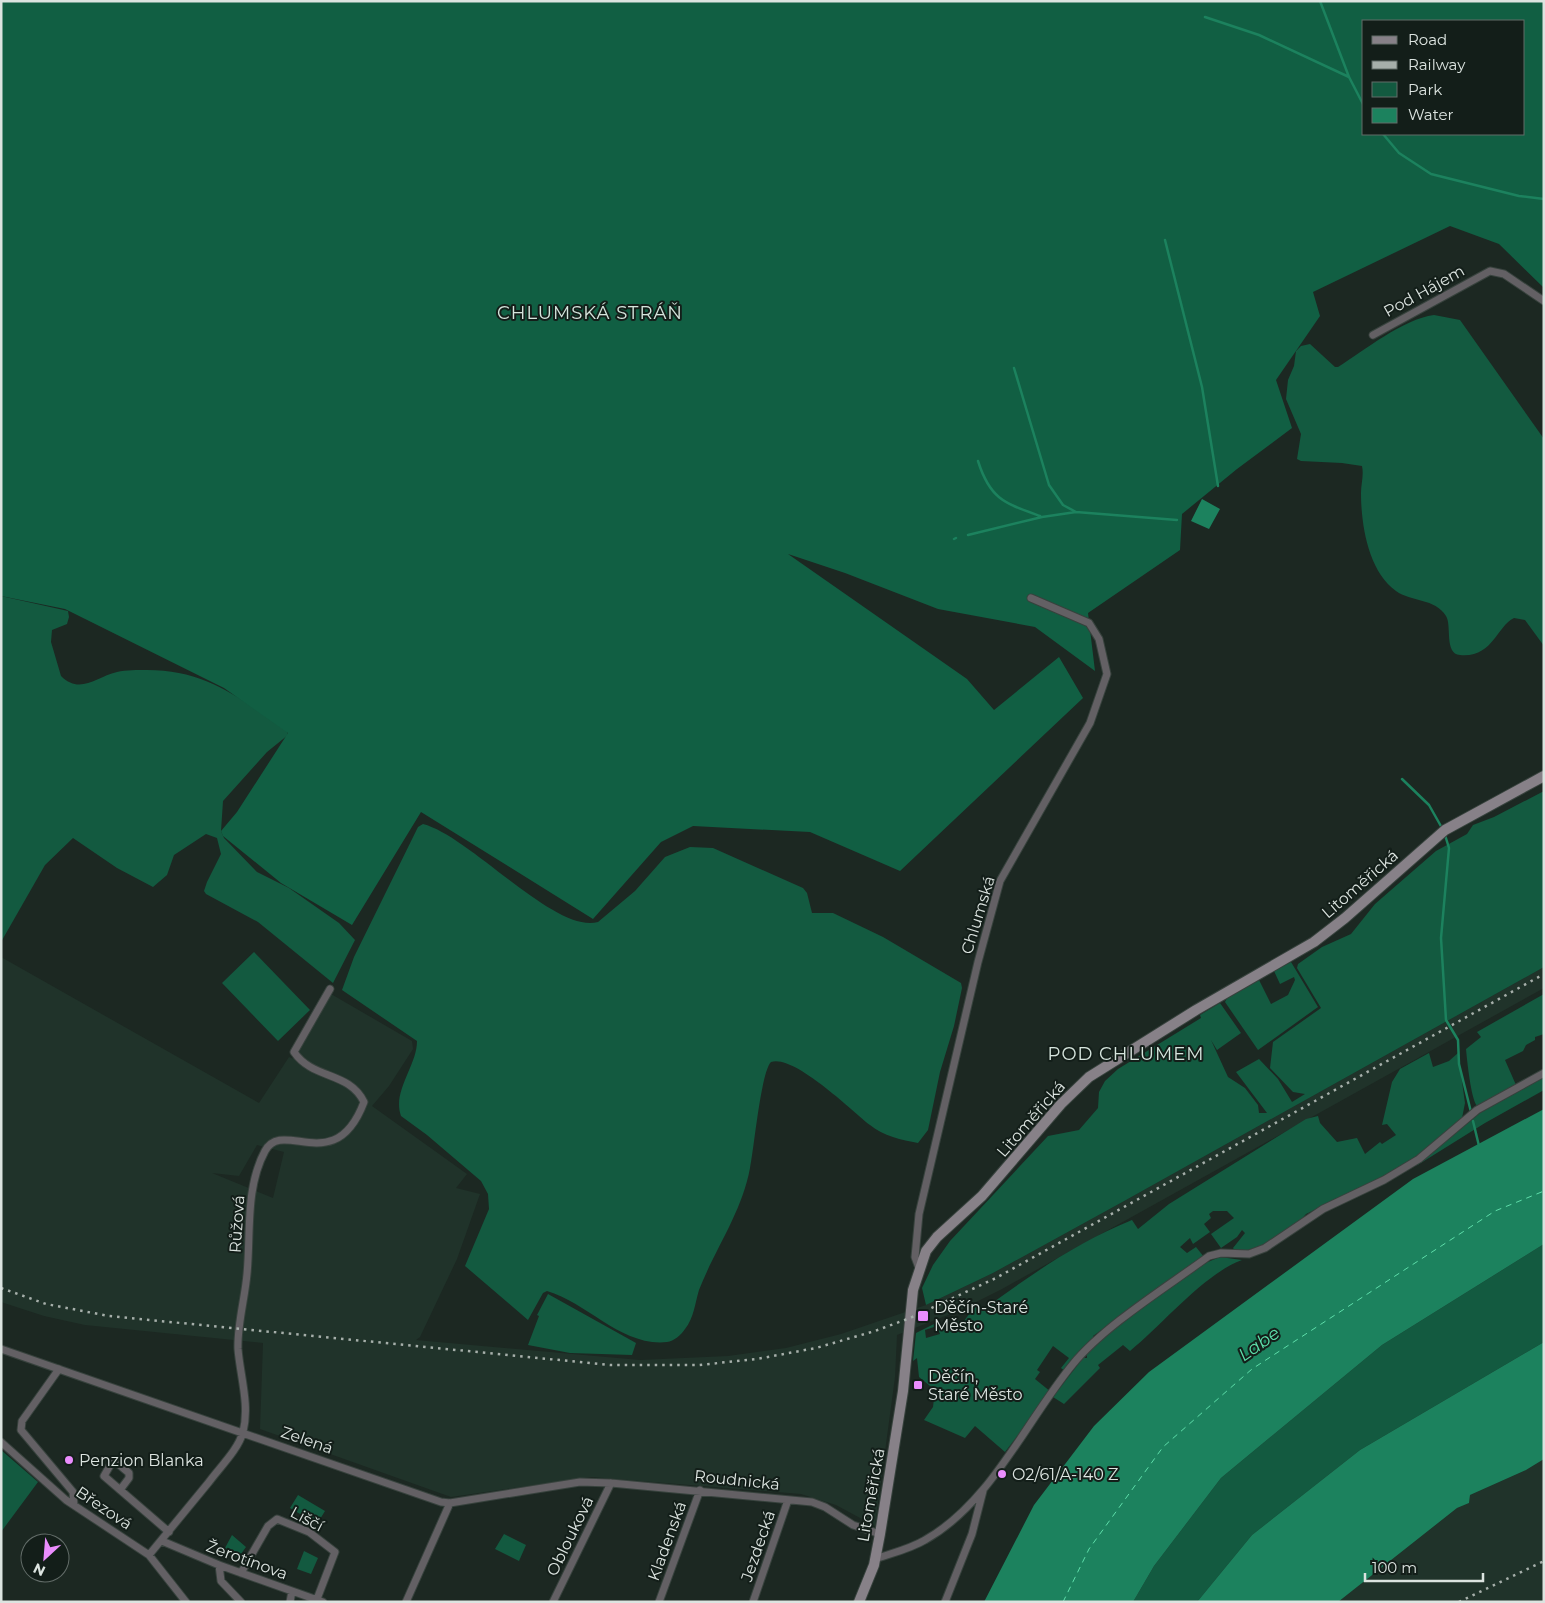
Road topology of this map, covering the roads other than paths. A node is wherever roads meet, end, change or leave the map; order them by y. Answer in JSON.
{"nodes":[{"id":1,"x":1544,"y":301,"type":"edge"},
{"id":2,"x":1373,"y":335,"type":"dead end"},
{"id":3,"x":1031,"y":598,"type":"dead end"},
{"id":4,"x":1544,"y":776,"type":"edge"},
{"id":5,"x":330,"y":989,"type":"dead end"},
{"id":6,"x":1544,"y":1073,"type":"edge"},
{"id":7,"x":919,"y":1268,"type":"junction"},
{"id":8,"x":1,"y":1349,"type":"edge"},
{"id":9,"x":59,"y":1369,"type":"junction"},
{"id":10,"x":243,"y":1432,"type":"junction"},
{"id":11,"x":1,"y":1442,"type":"edge"},
{"id":12,"x":611,"y":1483,"type":"junction"},
{"id":13,"x":120,"y":1490,"type":"dead end"},
{"id":14,"x":700,"y":1490,"type":"junction"},
{"id":15,"x":983,"y":1491,"type":"junction"},
{"id":16,"x":788,"y":1500,"type":"junction"},
{"id":17,"x":450,"y":1503,"type":"junction"},
{"id":18,"x":74,"y":1505,"type":"junction"},
{"id":19,"x":168,"y":1532,"type":"junction"},
{"id":20,"x":880,"y":1534,"type":"junction"},
{"id":21,"x":162,"y":1540,"type":"junction"},
{"id":22,"x":149,"y":1556,"type":"junction"},
{"id":23,"x":875,"y":1559,"type":"junction"},
{"id":24,"x":219,"y":1565,"type":"junction"},
{"id":25,"x":241,"y":1573,"type":"junction"},
{"id":26,"x":292,"y":1591,"type":"junction"},
{"id":27,"x":320,"y":1601,"type":"edge"},
{"id":28,"x":186,"y":1602,"type":"edge"},
{"id":29,"x":241,"y":1602,"type":"edge"},
{"id":30,"x":290,"y":1602,"type":"edge"},
{"id":31,"x":406,"y":1602,"type":"edge"},
{"id":32,"x":554,"y":1602,"type":"edge"},
{"id":33,"x":659,"y":1602,"type":"edge"},
{"id":34,"x":753,"y":1602,"type":"edge"},
{"id":35,"x":859,"y":1602,"type":"edge"},
{"id":36,"x":945,"y":1602,"type":"edge"}],
"edges":[{"from":1,"to":2,"type":"street","name":"Pod Hájem"},
{"from":3,"to":7,"type":"street","name":"Chlumská"},
{"from":4,"to":7,"type":"main road","name":"Litoměřická"},
{"from":5,"to":10,"type":"street","name":"Růžová"},
{"from":6,"to":15,"type":"street"},
{"from":7,"to":20,"type":"main road","name":"Litoměřická"},
{"from":8,"to":9,"type":"street","name":"Zelená"},
{"from":9,"to":10,"type":"street","name":"Zelená"},
{"from":9,"to":18,"type":"street"},
{"from":10,"to":17,"type":"street","name":"Zelená"},
{"from":10,"to":19,"type":"street","name":"Růžová"},
{"from":11,"to":18,"type":"street","name":"Březová"},
{"from":12,"to":14,"type":"street","name":"Roudnická"},
{"from":12,"to":17,"type":"street","name":"Zelená"},
{"from":12,"to":32,"type":"street","name":"Oblouková"},
{"from":13,"to":19,"type":"street"},
{"from":14,"to":16,"type":"street","name":"Roudnická"},
{"from":14,"to":33,"type":"street","name":"Kladenská"},
{"from":15,"to":23,"type":"street"},
{"from":15,"to":36,"type":"street"},
{"from":16,"to":20,"type":"street","name":"Roudnická"},
{"from":16,"to":34,"type":"street","name":"Jezdecká"},
{"from":17,"to":31,"type":"street"},
{"from":18,"to":22,"type":"street","name":"Březová"},
{"from":19,"to":21,"type":"street","name":"Růžová"},
{"from":20,"to":23,"type":"main road","name":"Litoměřická"},
{"from":21,"to":22,"type":"street","name":"Růžová"},
{"from":21,"to":24,"type":"street","name":"Žerotínova"},
{"from":22,"to":28,"type":"street","name":"Březová"},
{"from":23,"to":35,"type":"main road","name":"Litoměřická"},
{"from":24,"to":25,"type":"street","name":"Žerotínova"},
{"from":24,"to":29,"type":"street"},
{"from":25,"to":26,"type":"street","name":"Žerotínova"},
{"from":25,"to":27,"type":"street","name":"Liščí"},
{"from":26,"to":27,"type":"street","name":"Žerotínova"},
{"from":26,"to":30,"type":"street"}]}
